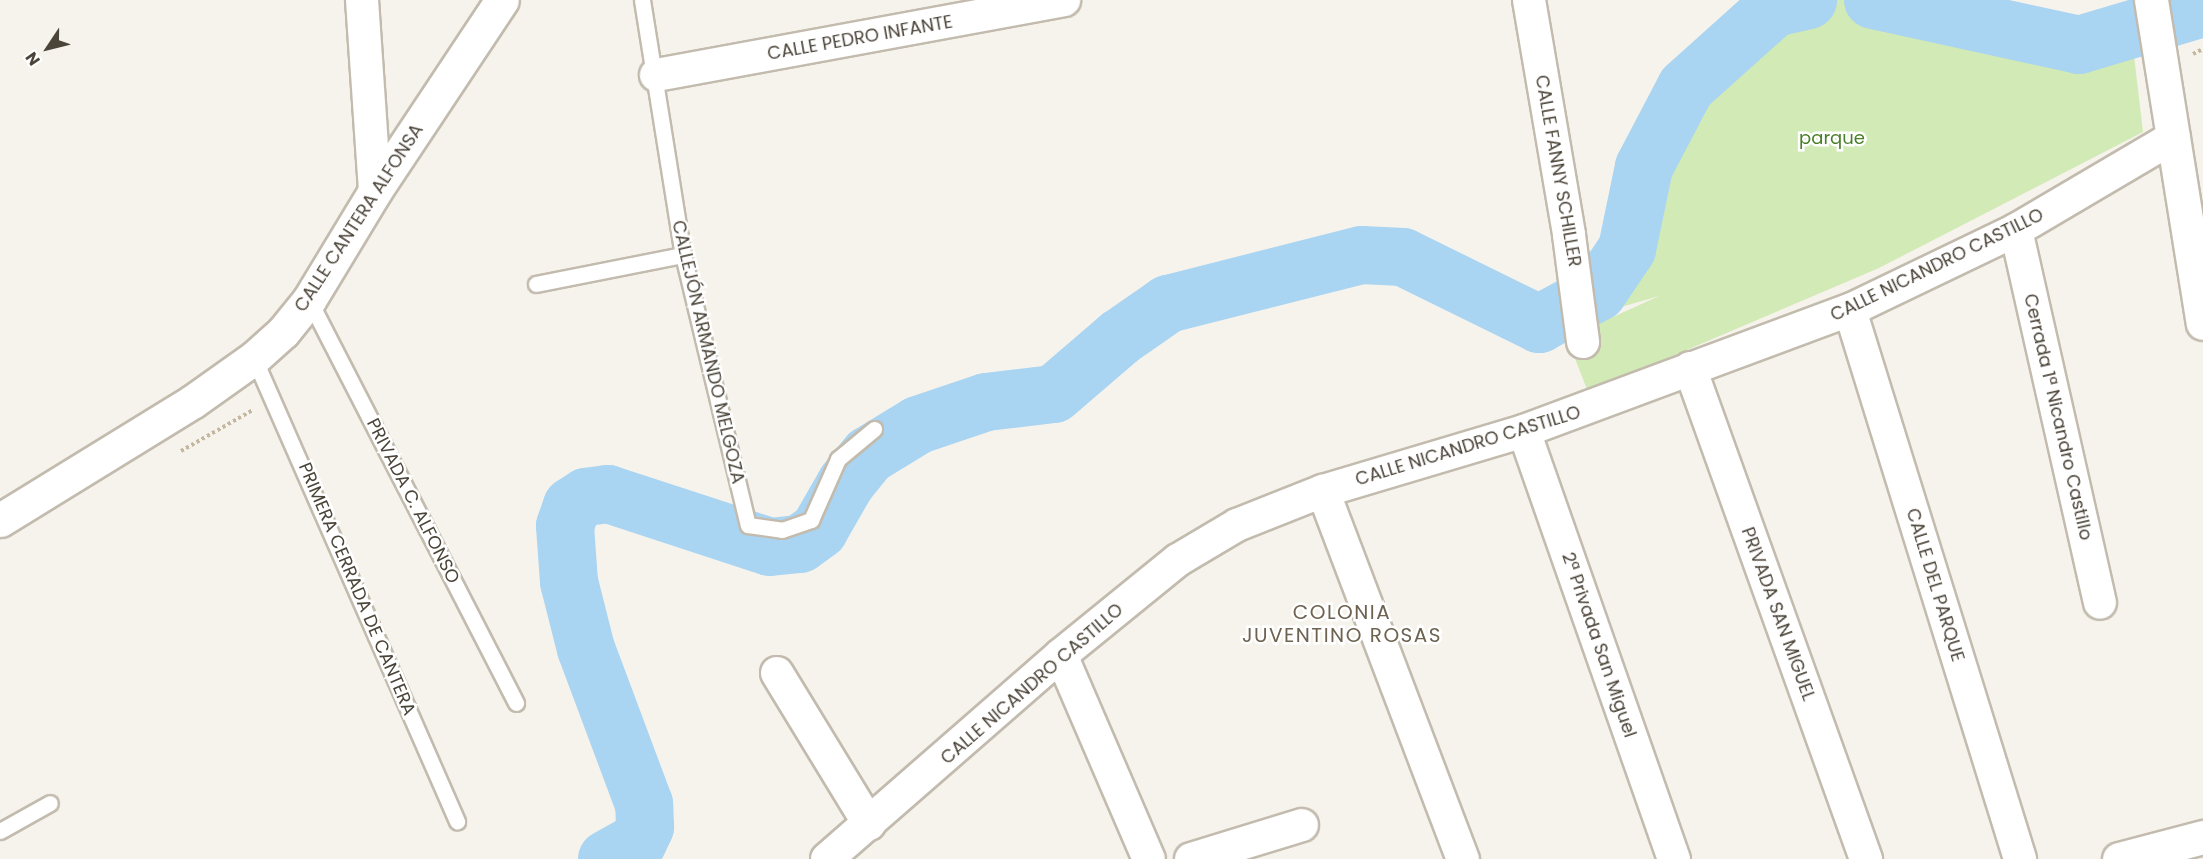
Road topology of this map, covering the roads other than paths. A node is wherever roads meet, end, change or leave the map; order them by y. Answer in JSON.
{"nodes":[{"id":1,"x":362,"y":0,"type":"edge"},
{"id":2,"x":502,"y":0,"type":"edge"},
{"id":3,"x":642,"y":0,"type":"edge"},
{"id":4,"x":1064,"y":0,"type":"edge"},
{"id":5,"x":1529,"y":0,"type":"edge"},
{"id":6,"x":2151,"y":0,"type":"edge"},
{"id":7,"x":656,"y":75,"type":"junction"},
{"id":8,"x":2171,"y":123,"type":"junction"},
{"id":9,"x":375,"y":191,"type":"junction"},
{"id":10,"x":2016,"y":230,"type":"junction"},
{"id":11,"x":683,"y":255,"type":"junction"},
{"id":12,"x":536,"y":284,"type":"dead end"},
{"id":13,"x":309,"y":300,"type":"junction"},
{"id":14,"x":1850,"y":310,"type":"junction"},
{"id":15,"x":2203,"y":323,"type":"edge"},
{"id":16,"x":1582,"y":342,"type":"dead end"},
{"id":17,"x":254,"y":358,"type":"junction"},
{"id":18,"x":1690,"y":368,"type":"junction"},
{"id":19,"x":874,"y":429,"type":"dead end"},
{"id":20,"x":1524,"y":431,"type":"junction"},
{"id":21,"x":1323,"y":491,"type":"junction"},
{"id":22,"x":2,"y":515,"type":"edge"},
{"id":23,"x":2100,"y":603,"type":"dead end"},
{"id":24,"x":1061,"y":655,"type":"junction"},
{"id":25,"x":777,"y":673,"type":"dead end"},
{"id":26,"x":516,"y":703,"type":"dead end"},
{"id":27,"x":50,"y":803,"type":"dead end"},
{"id":28,"x":457,"y":821,"type":"dead end"},
{"id":29,"x":1302,"y":825,"type":"dead end"},
{"id":30,"x":0,"y":831,"type":"edge"},
{"id":31,"x":2203,"y":837,"type":"edge"},
{"id":32,"x":864,"y":840,"type":"edge"},
{"id":33,"x":826,"y":859,"type":"edge"},
{"id":34,"x":1149,"y":859,"type":"edge"},
{"id":35,"x":1191,"y":859,"type":"edge"},
{"id":36,"x":1463,"y":859,"type":"edge"},
{"id":37,"x":1674,"y":859,"type":"edge"},
{"id":38,"x":1866,"y":859,"type":"edge"},
{"id":39,"x":2020,"y":859,"type":"edge"},
{"id":40,"x":2119,"y":859,"type":"edge"}],
"edges":[{"from":1,"to":9,"type":"street"},
{"from":2,"to":9,"type":"street","name":"CALLE CANTERA ALFONSA"},
{"from":3,"to":7,"type":"lane","name":"CALLEJÓN ARMANDO MELGOZA"},
{"from":4,"to":7,"type":"street","name":"CALLE PEDRO INFANTE"},
{"from":5,"to":16,"type":"street","name":"CALLE FANNY SCHILLER"},
{"from":6,"to":8,"type":"street"},
{"from":7,"to":11,"type":"lane","name":"CALLEJÓN ARMANDO MELGOZA"},
{"from":8,"to":10,"type":"street","name":"CALLE NICANDRO CASTILLO"},
{"from":8,"to":15,"type":"street"},
{"from":9,"to":13,"type":"street","name":"CALLE CANTERA ALFONSA"},
{"from":10,"to":14,"type":"street","name":"CALLE NICANDRO CASTILLO"},
{"from":10,"to":23,"type":"street","name":"Cerrada 1ª Nicandro Castillo"},
{"from":11,"to":12,"type":"lane"},
{"from":11,"to":19,"type":"lane","name":"CALLEJÓN ARMANDO MELGOZA"},
{"from":13,"to":17,"type":"street","name":"CALLE CANTERA ALFONSA"},
{"from":13,"to":26,"type":"lane","name":"PRIVADA C. ALFONSO"},
{"from":14,"to":18,"type":"street","name":"CALLE NICANDRO CASTILLO"},
{"from":14,"to":39,"type":"street","name":"CALLE DEL PARQUE"},
{"from":17,"to":22,"type":"street","name":"CALLE CANTERA ALFONSA"},
{"from":17,"to":28,"type":"lane","name":"PRIMERA CERRADA DE CANTERA"},
{"from":18,"to":20,"type":"street","name":"CALLE NICANDRO CASTILLO"},
{"from":18,"to":38,"type":"street","name":"PRIVADA SAN MIGUEL"},
{"from":20,"to":21,"type":"street","name":"CALLE NICANDRO CASTILLO"},
{"from":20,"to":37,"type":"street","name":"2ª Privada San Miguel"},
{"from":21,"to":24,"type":"street","name":"CALLE NICANDRO CASTILLO"},
{"from":21,"to":36,"type":"street"},
{"from":24,"to":32,"type":"street","name":"CALLE NICANDRO CASTILLO"},
{"from":24,"to":34,"type":"street"},
{"from":25,"to":32,"type":"street"},
{"from":27,"to":30,"type":"lane"},
{"from":29,"to":35,"type":"street"},
{"from":31,"to":40,"type":"street"},
{"from":32,"to":33,"type":"street","name":"CALLE NICANDRO CASTILLO"}]}
